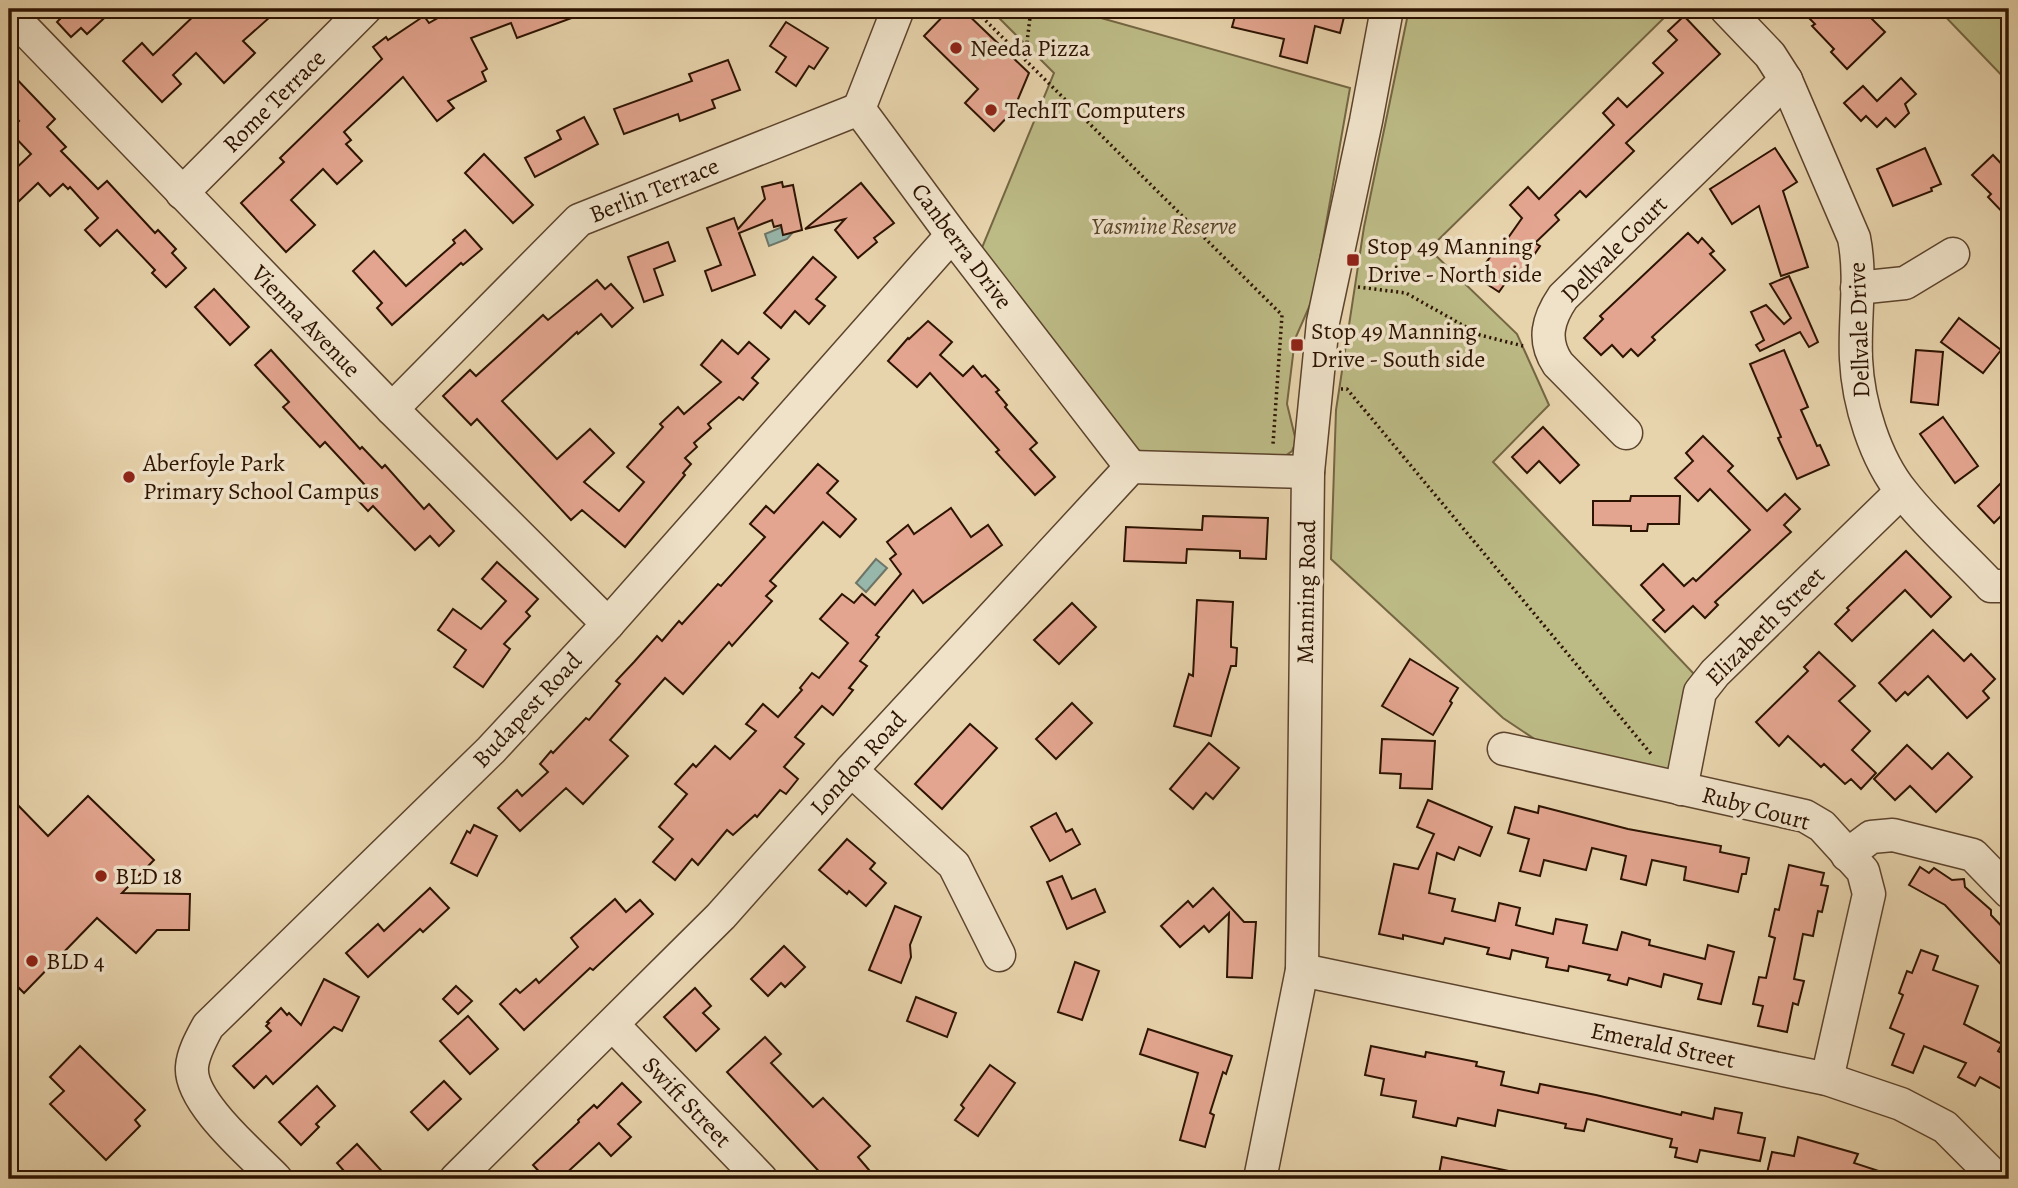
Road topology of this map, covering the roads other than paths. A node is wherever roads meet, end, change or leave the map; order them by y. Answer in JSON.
{"nodes":[{"id":1,"x":365,"y":9,"type":"edge"},
{"id":2,"x":898,"y":9,"type":"edge"},
{"id":3,"x":1387,"y":9,"type":"edge"},
{"id":4,"x":1726,"y":9,"type":"edge"},
{"id":5,"x":9,"y":13,"type":"edge"},
{"id":6,"x":1786,"y":80,"type":"junction"},
{"id":7,"x":859,"y":109,"type":"junction"},
{"id":8,"x":183,"y":193,"type":"junction"},
{"id":9,"x":952,"y":235,"type":"junction"},
{"id":10,"x":1953,"y":254,"type":"dead end"},
{"id":11,"x":1857,"y":288,"type":"junction"},
{"id":12,"x":392,"y":409,"type":"junction"},
{"id":13,"x":1626,"y":433,"type":"dead end"},
{"id":14,"x":1131,"y":467,"type":"junction"},
{"id":15,"x":1308,"y":472,"type":"junction"},
{"id":16,"x":1901,"y":492,"type":"junction"},
{"id":17,"x":2007,"y":587,"type":"edge"},
{"id":18,"x":608,"y":624,"type":"junction"},
{"id":19,"x":1504,"y":749,"type":"dead end"},
{"id":20,"x":850,"y":770,"type":"junction"},
{"id":21,"x":1667,"y":786,"type":"junction"},
{"id":22,"x":1847,"y":855,"type":"junction"},
{"id":23,"x":2009,"y":892,"type":"edge"},
{"id":24,"x":999,"y":955,"type":"dead end"},
{"id":25,"x":1301,"y":970,"type":"junction"},
{"id":26,"x":613,"y":1025,"type":"junction"},
{"id":27,"x":1827,"y":1079,"type":"junction"},
{"id":28,"x":276,"y":1179,"type":"edge"},
{"id":29,"x":456,"y":1179,"type":"edge"},
{"id":30,"x":761,"y":1179,"type":"edge"},
{"id":31,"x":1260,"y":1179,"type":"edge"},
{"id":32,"x":1997,"y":1179,"type":"edge"}],
"edges":[{"from":1,"to":8,"type":"street","name":"Rome Terrace"},
{"from":2,"to":7,"type":"street"},
{"from":3,"to":15,"type":"street","name":"Manning Road"},
{"from":4,"to":6,"type":"street","name":"Dellvale Drive"},
{"from":5,"to":8,"type":"street","name":"Vienna Avenue"},
{"from":6,"to":11,"type":"street","name":"Dellvale Drive"},
{"from":6,"to":13,"type":"street","name":"Dellvale Court"},
{"from":7,"to":9,"type":"street","name":"Canberra Drive"},
{"from":7,"to":12,"type":"street","name":"Berlin Terrace"},
{"from":8,"to":12,"type":"street","name":"Vienna Avenue"},
{"from":9,"to":14,"type":"street","name":"Canberra Drive"},
{"from":9,"to":18,"type":"street","name":"Budapest Road"},
{"from":10,"to":11,"type":"street"},
{"from":11,"to":16,"type":"street","name":"Dellvale Drive"},
{"from":12,"to":18,"type":"street","name":"Vienna Avenue"},
{"from":14,"to":15,"type":"street"},
{"from":14,"to":20,"type":"street","name":"London Road"},
{"from":15,"to":25,"type":"street","name":"Manning Road"},
{"from":16,"to":17,"type":"street","name":"Dellvale Drive"},
{"from":16,"to":21,"type":"street","name":"Elizabeth Street"},
{"from":18,"to":28,"type":"street","name":"Budapest Road"},
{"from":19,"to":21,"type":"street","name":"Ruby Court"},
{"from":20,"to":24,"type":"street"},
{"from":20,"to":26,"type":"street","name":"London Road"},
{"from":21,"to":22,"type":"street","name":"Ruby Court"},
{"from":22,"to":23,"type":"street"},
{"from":22,"to":27,"type":"street","name":"Ruby Court"},
{"from":25,"to":27,"type":"street","name":"Emerald Street"},
{"from":25,"to":31,"type":"street","name":"Manning Road"},
{"from":26,"to":29,"type":"street","name":"London Road"},
{"from":26,"to":30,"type":"street","name":"Swift Street"},
{"from":27,"to":32,"type":"street","name":"Emerald Street"}]}
